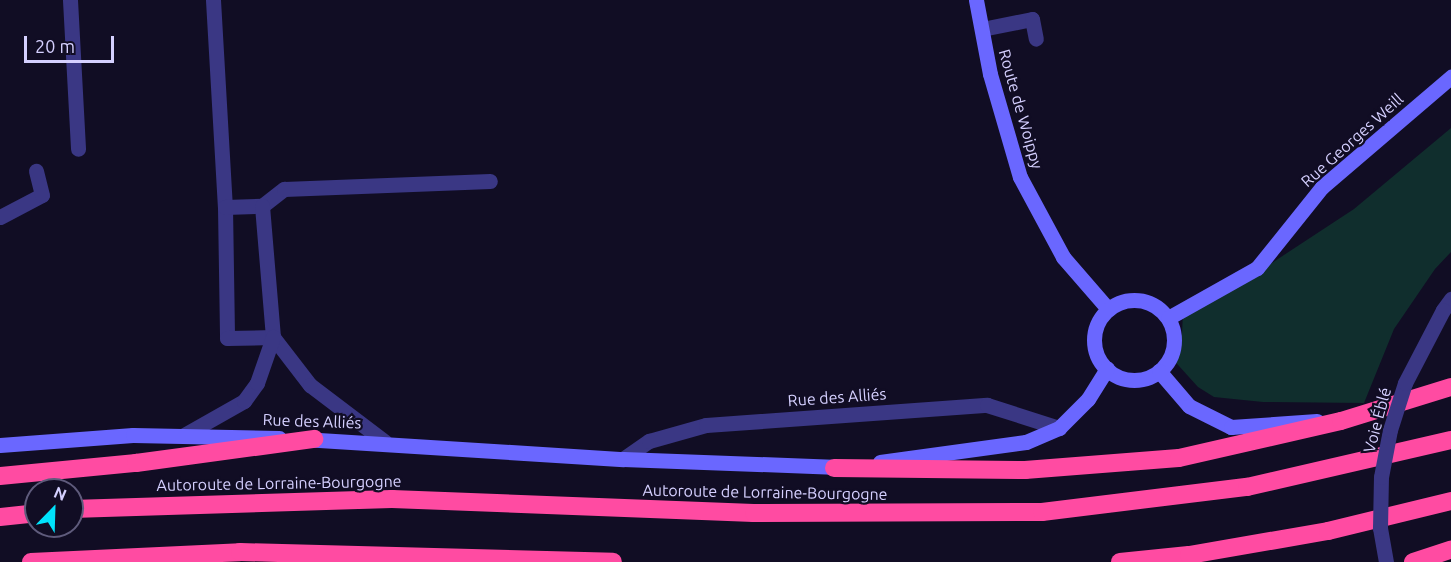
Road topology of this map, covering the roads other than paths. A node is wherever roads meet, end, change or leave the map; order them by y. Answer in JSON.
{"nodes":[{"id":1,"x":70,"y":0,"type":"edge"},
{"id":2,"x":213,"y":0,"type":"edge"},
{"id":3,"x":976,"y":0,"type":"edge"},
{"id":4,"x":982,"y":29,"type":"junction"},
{"id":5,"x":1036,"y":39,"type":"dead end"},
{"id":6,"x":1451,"y":77,"type":"edge"},
{"id":7,"x":78,"y":149,"type":"dead end"},
{"id":8,"x":36,"y":171,"type":"dead end"},
{"id":9,"x":490,"y":181,"type":"dead end"},
{"id":10,"x":262,"y":206,"type":"junction"},
{"id":11,"x":225,"y":207,"type":"junction"},
{"id":12,"x":0,"y":217,"type":"edge"},
{"id":13,"x":1447,"y":305,"type":"edge"},
{"id":14,"x":1108,"y":309,"type":"junction"},
{"id":15,"x":1168,"y":318,"type":"junction"},
{"id":16,"x":273,"y":337,"type":"junction"},
{"id":17,"x":1107,"y":369,"type":"junction"},
{"id":18,"x":1159,"y":371,"type":"junction"},
{"id":19,"x":1451,"y":387,"type":"edge"},
{"id":20,"x":1341,"y":421,"type":"junction"},
{"id":21,"x":1059,"y":428,"type":"junction"},
{"id":22,"x":184,"y":435,"type":"junction"},
{"id":23,"x":314,"y":439,"type":"junction"},
{"id":24,"x":1451,"y":440,"type":"edge"},
{"id":25,"x":385,"y":442,"type":"junction"},
{"id":26,"x":0,"y":445,"type":"edge"},
{"id":27,"x":623,"y":459,"type":"junction"},
{"id":28,"x":834,"y":468,"type":"junction"},
{"id":29,"x":0,"y":476,"type":"edge"},
{"id":30,"x":1451,"y":501,"type":"edge"},
{"id":31,"x":84,"y":509,"type":"edge"},
{"id":32,"x":24,"y":514,"type":"edge"},
{"id":33,"x":0,"y":517,"type":"edge"},
{"id":34,"x":1451,"y":550,"type":"edge"},
{"id":35,"x":1451,"y":561,"type":"edge"},
{"id":36,"x":31,"y":562,"type":"edge"},
{"id":37,"x":613,"y":562,"type":"edge"},
{"id":38,"x":1120,"y":562,"type":"edge"},
{"id":39,"x":1386,"y":562,"type":"edge"},
{"id":40,"x":1413,"y":562,"type":"edge"},
{"id":41,"x":1446,"y":562,"type":"edge"}],
"edges":[{"from":1,"to":7,"type":"lane"},
{"from":2,"to":11,"type":"lane"},
{"from":3,"to":4,"type":"main road","name":"Route de Woippy"},
{"from":4,"to":5,"type":"lane"},
{"from":4,"to":14,"type":"main road","name":"Route de Woippy"},
{"from":6,"to":15,"type":"main road","name":"Rue Georges Weill"},
{"from":8,"to":12,"type":"lane"},
{"from":9,"to":10,"type":"lane"},
{"from":10,"to":11,"type":"lane"},
{"from":10,"to":16,"type":"lane"},
{"from":11,"to":16,"type":"lane"},
{"from":13,"to":39,"type":"lane","name":"Voie Éblé","bridge":true},
{"from":14,"to":15,"type":"main road"},
{"from":14,"to":17,"type":"main road"},
{"from":15,"to":18,"type":"main road"},
{"from":16,"to":22,"type":"lane"},
{"from":16,"to":25,"type":"lane"},
{"from":17,"to":18,"type":"main road"},
{"from":17,"to":21,"type":"main road","name":"Rue des Alliés"},
{"from":18,"to":20,"type":"main road"},
{"from":19,"to":20,"type":"highway"},
{"from":20,"to":28,"type":"highway"},
{"from":21,"to":27,"type":"lane","name":"Rue des Alliés"},
{"from":21,"to":28,"type":"main road","name":"Rue des Alliés"},
{"from":22,"to":23,"type":"main road","name":"Rue des Alliés"},
{"from":22,"to":26,"type":"main road","name":"Rue des Alliés"},
{"from":23,"to":25,"type":"main road","name":"Rue des Alliés"},
{"from":23,"to":29,"type":"highway"},
{"from":24,"to":31,"type":"highway","name":"Autoroute de Lorraine-Bourgogne"},
{"from":25,"to":27,"type":"main road","name":"Rue des Alliés"},
{"from":27,"to":28,"type":"main road","name":"Rue des Alliés"},
{"from":30,"to":38,"type":"highway"},
{"from":32,"to":33,"type":"highway"},
{"from":34,"to":40,"type":"highway"},
{"from":35,"to":41,"type":"highway"},
{"from":36,"to":37,"type":"highway"}]}
